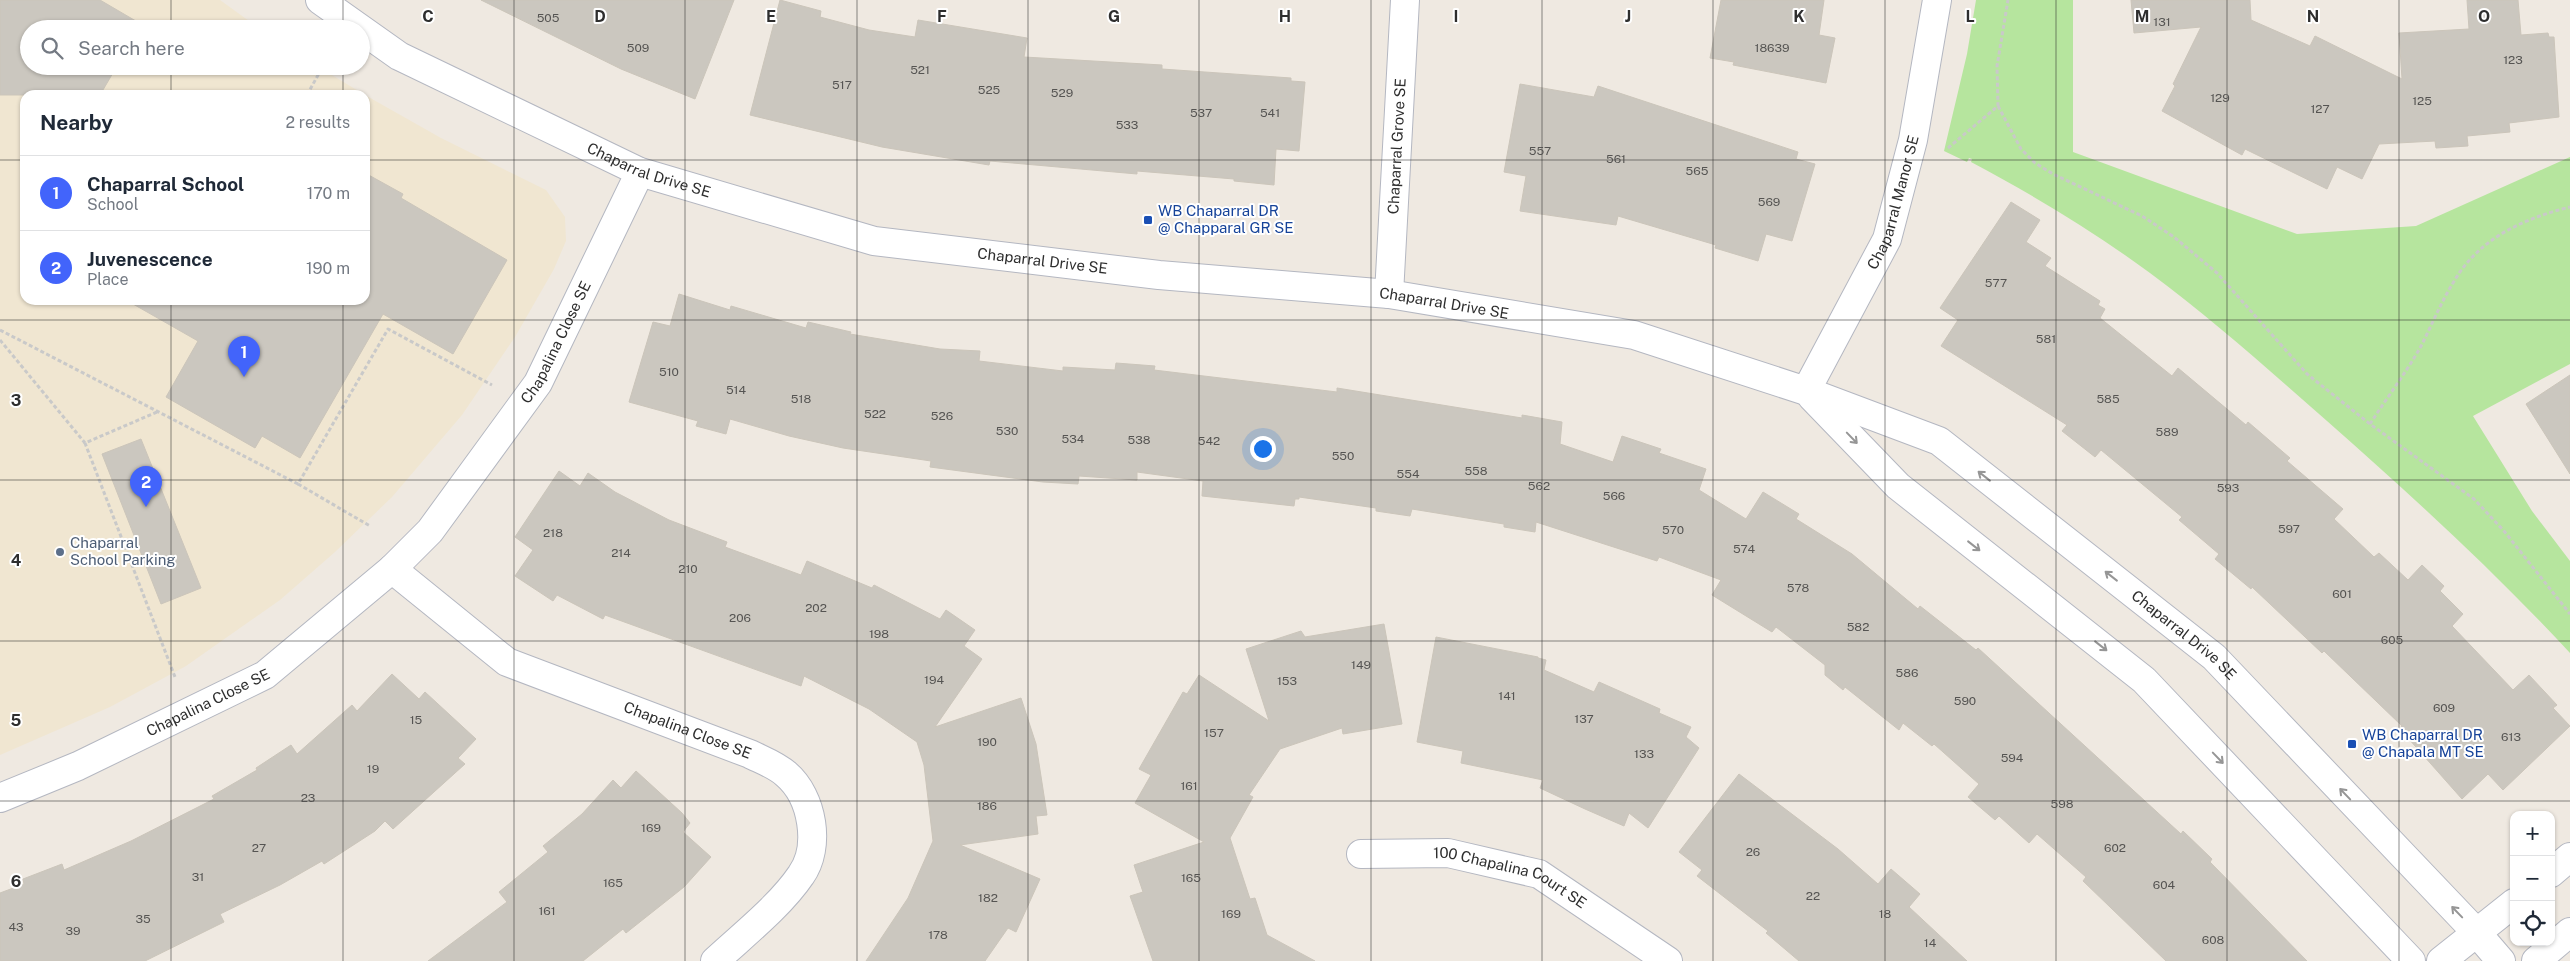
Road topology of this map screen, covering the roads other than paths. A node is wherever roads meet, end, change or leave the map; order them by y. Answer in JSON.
{"nodes":[{"id":1,"x":320,"y":0,"type":"edge"},
{"id":2,"x":1405,"y":0,"type":"edge"},
{"id":3,"x":1937,"y":0,"type":"edge"},
{"id":4,"x":348,"y":20,"type":"edge"},
{"id":5,"x":370,"y":35,"type":"edge"},
{"id":6,"x":640,"y":172,"type":"junction"},
{"id":7,"x":1389,"y":294,"type":"junction"},
{"id":8,"x":1806,"y":391,"type":"junction"},
{"id":9,"x":392,"y":569,"type":"junction"},
{"id":10,"x":0,"y":798,"type":"edge"},
{"id":11,"x":1361,"y":854,"type":"dead end"},
{"id":12,"x":2570,"y":857,"type":"edge"},
{"id":13,"x":2555,"y":870,"type":"edge"},
{"id":14,"x":2510,"y":906,"type":"edge"},
{"id":15,"x":2570,"y":932,"type":"edge"},
{"id":16,"x":2477,"y":933,"type":"junction"},
{"id":17,"x":1639,"y":953,"type":"edge"},
{"id":18,"x":715,"y":961,"type":"edge"},
{"id":19,"x":1668,"y":961,"type":"edge"},
{"id":20,"x":2411,"y":961,"type":"edge"},
{"id":21,"x":2442,"y":961,"type":"edge"},
{"id":22,"x":2501,"y":961,"type":"edge"},
{"id":23,"x":2536,"y":961,"type":"edge"}],
"edges":[{"from":1,"to":4,"type":"street","name":"Chaparral Drive SE"},
{"from":2,"to":7,"type":"street","name":"Chaparral Grove SE"},
{"from":3,"to":8,"type":"street","name":"Chaparral Manor SE"},
{"from":5,"to":6,"type":"street","name":"Chaparral Drive SE"},
{"from":6,"to":7,"type":"street","name":"Chaparral Drive SE"},
{"from":6,"to":9,"type":"street","name":"Chapalina Close SE"},
{"from":7,"to":8,"type":"street","name":"Chaparral Drive SE"},
{"from":16,"to":8,"type":"street","name":"Chaparral Drive SE","one_way":true},
{"from":8,"to":20,"type":"street","name":"Chaparral Drive SE","one_way":true},
{"from":9,"to":10,"type":"street","name":"Chapalina Close SE"},
{"from":9,"to":18,"type":"street","name":"Chapalina Close SE"},
{"from":11,"to":17,"type":"street","name":"100 Chapalina Court SE"},
{"from":12,"to":13,"type":"street"},
{"from":14,"to":16,"type":"street"},
{"from":15,"to":23,"type":"street"},
{"from":16,"to":21,"type":"street"},
{"from":16,"to":22,"type":"street","name":"Chaparral Drive SE"},
{"from":17,"to":19,"type":"street","name":"100 Chapalina Court SE"}]}
